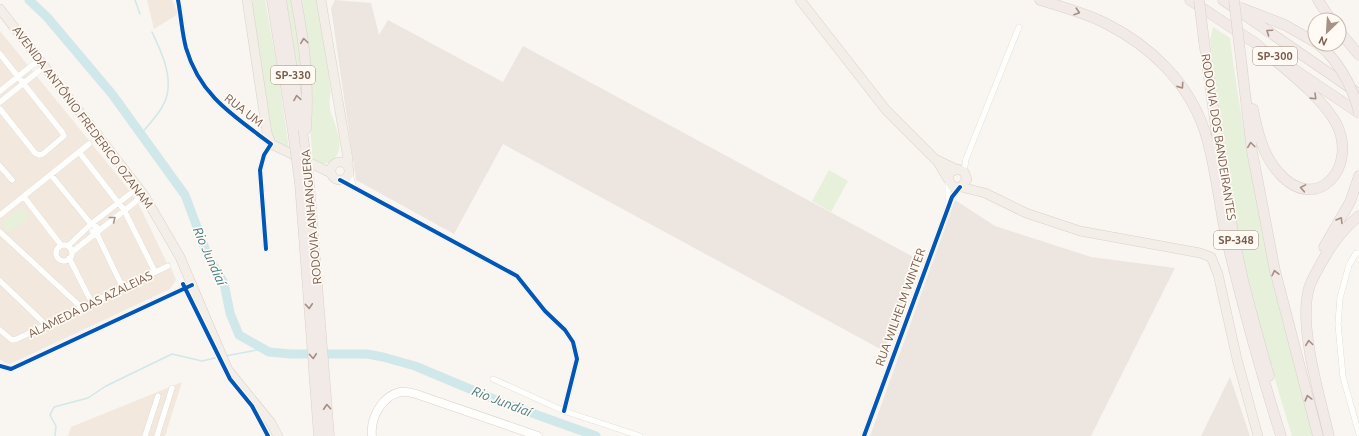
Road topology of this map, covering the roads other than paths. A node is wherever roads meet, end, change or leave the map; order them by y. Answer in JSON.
{"nodes":[{"id":1,"x":178,"y":0,"type":"edge"},
{"id":2,"x":247,"y":0,"type":"edge"},
{"id":3,"x":272,"y":0,"type":"edge"},
{"id":4,"x":281,"y":0,"type":"edge"},
{"id":5,"x":296,"y":0,"type":"edge"},
{"id":6,"x":300,"y":0,"type":"edge"},
{"id":7,"x":321,"y":0,"type":"edge"},
{"id":8,"x":328,"y":0,"type":"edge"},
{"id":9,"x":800,"y":0,"type":"edge"},
{"id":10,"x":1040,"y":0,"type":"edge"},
{"id":11,"x":1181,"y":0,"type":"edge"},
{"id":12,"x":1190,"y":0,"type":"edge"},
{"id":13,"x":1199,"y":0,"type":"edge"},
{"id":14,"x":1223,"y":0,"type":"edge"},
{"id":15,"x":1234,"y":0,"type":"edge"},
{"id":16,"x":1318,"y":0,"type":"edge"},
{"id":17,"x":0,"y":9,"type":"edge"},
{"id":18,"x":1326,"y":12,"type":"edge"},
{"id":19,"x":300,"y":14,"type":"junction"},
{"id":20,"x":1218,"y":18,"type":"junction"},
{"id":21,"x":325,"y":19,"type":"junction"},
{"id":22,"x":1019,"y":27,"type":"dead end"},
{"id":23,"x":1307,"y":37,"type":"edge"},
{"id":24,"x":1347,"y":40,"type":"edge"},
{"id":25,"x":1254,"y":42,"type":"junction"},
{"id":26,"x":1327,"y":52,"type":"edge"},
{"id":27,"x":0,"y":54,"type":"edge"},
{"id":28,"x":1359,"y":55,"type":"edge"},
{"id":29,"x":42,"y":63,"type":"junction"},
{"id":30,"x":1243,"y":73,"type":"junction"},
{"id":31,"x":18,"y":76,"type":"junction"},
{"id":32,"x":23,"y":83,"type":"junction"},
{"id":33,"x":0,"y":91,"type":"edge"},
{"id":34,"x":1359,"y":94,"type":"edge"},
{"id":35,"x":0,"y":102,"type":"edge"},
{"id":36,"x":0,"y":110,"type":"edge"},
{"id":37,"x":1359,"y":113,"type":"edge"},
{"id":38,"x":345,"y":142,"type":"junction"},
{"id":39,"x":89,"y":144,"type":"dead end"},
{"id":40,"x":271,"y":144,"type":"junction"},
{"id":41,"x":305,"y":150,"type":"junction"},
{"id":42,"x":79,"y":152,"type":"junction"},
{"id":43,"x":935,"y":159,"type":"junction"},
{"id":44,"x":334,"y":166,"type":"junction"},
{"id":45,"x":1,"y":168,"type":"edge"},
{"id":46,"x":348,"y":168,"type":"junction"},
{"id":47,"x":961,"y":171,"type":"junction"},
{"id":48,"x":51,"y":175,"type":"junction"},
{"id":49,"x":1358,"y":179,"type":"edge"},
{"id":50,"x":12,"y":180,"type":"dead end"},
{"id":51,"x":340,"y":180,"type":"junction"},
{"id":52,"x":948,"y":180,"type":"junction"},
{"id":53,"x":304,"y":183,"type":"junction"},
{"id":54,"x":139,"y":187,"type":"junction"},
{"id":55,"x":961,"y":187,"type":"junction"},
{"id":56,"x":354,"y":188,"type":"junction"},
{"id":57,"x":985,"y":194,"type":"junction"},
{"id":58,"x":144,"y":195,"type":"junction"},
{"id":59,"x":24,"y":197,"type":"junction"},
{"id":60,"x":119,"y":203,"type":"junction"},
{"id":61,"x":948,"y":208,"type":"junction"},
{"id":62,"x":124,"y":210,"type":"junction"},
{"id":63,"x":0,"y":215,"type":"edge"},
{"id":64,"x":1359,"y":216,"type":"edge"},
{"id":65,"x":91,"y":224,"type":"junction"},
{"id":66,"x":0,"y":232,"type":"edge"},
{"id":67,"x":96,"y":232,"type":"junction"},
{"id":68,"x":60,"y":245,"type":"junction"},
{"id":69,"x":68,"y":246,"type":"junction"},
{"id":70,"x":266,"y":249,"type":"dead end"},
{"id":71,"x":72,"y":252,"type":"junction"},
{"id":72,"x":1359,"y":253,"type":"edge"},
{"id":73,"x":69,"y":258,"type":"junction"},
{"id":74,"x":168,"y":266,"type":"dead end"},
{"id":75,"x":155,"y":272,"type":"junction"},
{"id":76,"x":0,"y":281,"type":"edge"},
{"id":77,"x":1312,"y":281,"type":"junction"},
{"id":78,"x":192,"y":286,"type":"junction"},
{"id":79,"x":123,"y":288,"type":"junction"},
{"id":80,"x":92,"y":303,"type":"junction"},
{"id":81,"x":82,"y":308,"type":"junction"},
{"id":82,"x":46,"y":324,"type":"junction"},
{"id":83,"x":0,"y":330,"type":"edge"},
{"id":84,"x":0,"y":366,"type":"edge"},
{"id":85,"x":320,"y":378,"type":"junction"},
{"id":86,"x":493,"y":379,"type":"dead end"},
{"id":87,"x":172,"y":388,"type":"dead end"},
{"id":88,"x":158,"y":396,"type":"dead end"},
{"id":89,"x":155,"y":403,"type":"junction"},
{"id":90,"x":166,"y":406,"type":"junction"},
{"id":91,"x":564,"y":411,"type":"junction"},
{"id":92,"x":271,"y":423,"type":"junction"},
{"id":93,"x":1359,"y":434,"type":"edge"},
{"id":94,"x":145,"y":436,"type":"edge"},
{"id":95,"x":157,"y":436,"type":"edge"},
{"id":96,"x":272,"y":436,"type":"edge"},
{"id":97,"x":278,"y":436,"type":"edge"},
{"id":98,"x":319,"y":436,"type":"edge"},
{"id":99,"x":329,"y":436,"type":"edge"},
{"id":100,"x":372,"y":436,"type":"edge"},
{"id":101,"x":538,"y":436,"type":"edge"},
{"id":102,"x":640,"y":436,"type":"edge"},
{"id":103,"x":864,"y":436,"type":"edge"},
{"id":104,"x":1258,"y":436,"type":"edge"},
{"id":105,"x":1281,"y":436,"type":"edge"},
{"id":106,"x":1285,"y":436,"type":"edge"},
{"id":107,"x":1318,"y":436,"type":"edge"},
{"id":108,"x":1329,"y":436,"type":"edge"}],
"edges":[{"from":1,"to":40,"type":"street","name":"RUA UM"},
{"from":2,"to":40,"type":"main road"},
{"from":3,"to":53,"type":"highway","name":"RODOVIA ANHANGUERA","number":"SP-330","bridge":true},
{"from":41,"to":4,"type":"highway","name":"RODOVIA ANHANGUERA","number":"SP-330","one_way":true},
{"from":5,"to":19,"type":"highway"},
{"from":6,"to":19,"type":"main road"},
{"from":7,"to":21,"type":"main road"},
{"from":8,"to":21,"type":"main road"},
{"from":9,"to":43,"type":"main road"},
{"from":10,"to":105,"type":"highway","one_way":true},
{"from":11,"to":20,"type":"highway"},
{"from":12,"to":20,"type":"highway","number":"SP-300"},
{"from":13,"to":106,"type":"highway","name":"RODOVIA DOS BANDEIRANTES","number":"SP-348","bridge":true},
{"from":14,"to":23,"type":"highway"},
{"from":34,"to":14,"type":"highway","number":"SP-300","one_way":true},
{"from":15,"to":30,"type":"highway","number":"SP-348","bridge":true},
{"from":16,"to":18,"type":"highway"},
{"from":17,"to":29,"type":"main road","name":"AVENIDA ANTÔNIO FREDERICO OZANAM"},
{"from":41,"to":19,"type":"highway","one_way":true},
{"from":20,"to":25,"type":"highway","number":"SP-300"},
{"from":21,"to":38,"type":"main road"},
{"from":22,"to":47,"type":"street"},
{"from":24,"to":28,"type":"highway"},
{"from":25,"to":30,"type":"highway","one_way":true},
{"from":25,"to":37,"type":"highway","number":"SP-300"},
{"from":26,"to":37,"type":"highway","bridge":true},
{"from":27,"to":31,"type":"street"},
{"from":29,"to":31,"type":"street"},
{"from":29,"to":32,"type":"street"},
{"from":29,"to":54,"type":"main road","name":"AVENIDA ANTÔNIO FREDERICO OZANAM"},
{"from":107,"to":30,"type":"highway","number":"SP-348","one_way":true},
{"from":31,"to":32,"type":"street"},
{"from":31,"to":33,"type":"street"},
{"from":32,"to":35,"type":"street"},
{"from":32,"to":36,"type":"street"},
{"from":38,"to":44,"type":"main road"},
{"from":38,"to":46,"type":"main road"},
{"from":39,"to":42,"type":"street"},
{"from":40,"to":44,"type":"main road"},
{"from":40,"to":70,"type":"street"},
{"from":41,"to":53,"type":"highway","name":"RODOVIA ANHANGUERA","number":"SP-330","bridge":true},
{"from":42,"to":48,"type":"street"},
{"from":42,"to":60,"type":"street"},
{"from":43,"to":47,"type":"main road"},
{"from":43,"to":52,"type":"main road"},
{"from":44,"to":46,"type":"main road"},
{"from":44,"to":51,"type":"main road"},
{"from":45,"to":50,"type":"street"},
{"from":46,"to":51,"type":"main road"},
{"from":46,"to":56,"type":"street"},
{"from":47,"to":52,"type":"main road"},
{"from":47,"to":55,"type":"main road"},
{"from":47,"to":57,"type":"main road"},
{"from":48,"to":59,"type":"street"},
{"from":48,"to":65,"type":"street"},
{"from":77,"to":49,"type":"highway","one_way":true},
{"from":51,"to":56,"type":"street"},
{"from":52,"to":55,"type":"main road"},
{"from":52,"to":61,"type":"street","name":"RUA WILHELM WINTER"},
{"from":53,"to":85,"type":"highway","name":"RODOVIA ANHANGUERA","number":"SP-330"},
{"from":53,"to":85,"type":"highway","name":"RODOVIA ANHANGUERA","number":"SP-330","one_way":true},
{"from":54,"to":58,"type":"main road","name":"AVENIDA ANTÔNIO FREDERICO OZANAM"},
{"from":54,"to":60,"type":"street"},
{"from":55,"to":57,"type":"main road"},
{"from":55,"to":61,"type":"street","name":"RUA WILHELM WINTER"},
{"from":56,"to":91,"type":"street"},
{"from":57,"to":104,"type":"main road"},
{"from":58,"to":62,"type":"street"},
{"from":58,"to":78,"type":"main road","name":"AVENIDA ANTÔNIO FREDERICO OZANAM"},
{"from":59,"to":63,"type":"street"},
{"from":59,"to":68,"type":"street"},
{"from":60,"to":62,"type":"street"},
{"from":60,"to":65,"type":"street"},
{"from":61,"to":103,"type":"street","name":"RUA WILHELM WINTER"},
{"from":67,"to":62,"type":"street","one_way":true},
{"from":62,"to":75,"type":"street"},
{"from":64,"to":77,"type":"highway"},
{"from":65,"to":67,"type":"street"},
{"from":65,"to":69,"type":"street"},
{"from":66,"to":81,"type":"street"},
{"from":67,"to":71,"type":"street"},
{"from":67,"to":79,"type":"street"},
{"from":68,"to":69,"type":"street"},
{"from":68,"to":73,"type":"street"},
{"from":69,"to":71,"type":"street"},
{"from":71,"to":73,"type":"street"},
{"from":72,"to":93,"type":"street"},
{"from":73,"to":80,"type":"street"},
{"from":74,"to":75,"type":"street","name":"ALAMEDA DAS AZALEIAS"},
{"from":75,"to":79,"type":"street","name":"ALAMEDA DAS AZALEIAS"},
{"from":76,"to":82,"type":"street"},
{"from":108,"to":77,"type":"highway","one_way":true},
{"from":78,"to":84,"type":"street"},
{"from":78,"to":92,"type":"main road","name":"AVENIDA ANTÔNIO FREDERICO OZANAM"},
{"from":79,"to":80,"type":"street","name":"ALAMEDA DAS AZALEIAS"},
{"from":80,"to":81,"type":"street","name":"ALAMEDA DAS AZALEIAS"},
{"from":81,"to":82,"type":"street","name":"ALAMEDA DAS AZALEIAS"},
{"from":82,"to":83,"type":"street","name":"ALAMEDA DAS AZALEIAS"},
{"from":85,"to":98,"type":"highway","name":"RODOVIA ANHANGUERA","number":"SP-330"},
{"from":99,"to":85,"type":"highway","name":"RODOVIA ANHANGUERA","number":"SP-330","one_way":true},
{"from":86,"to":91,"type":"street"},
{"from":87,"to":90,"type":"street"},
{"from":88,"to":89,"type":"street"},
{"from":89,"to":90,"type":"street"},
{"from":89,"to":94,"type":"street"},
{"from":90,"to":95,"type":"street"},
{"from":91,"to":102,"type":"street"},
{"from":92,"to":96,"type":"main road"},
{"from":92,"to":97,"type":"main road","name":"AVENIDA ANTÔNIO FREDERICO OZANAM"},
{"from":100,"to":101,"type":"street"}]}
